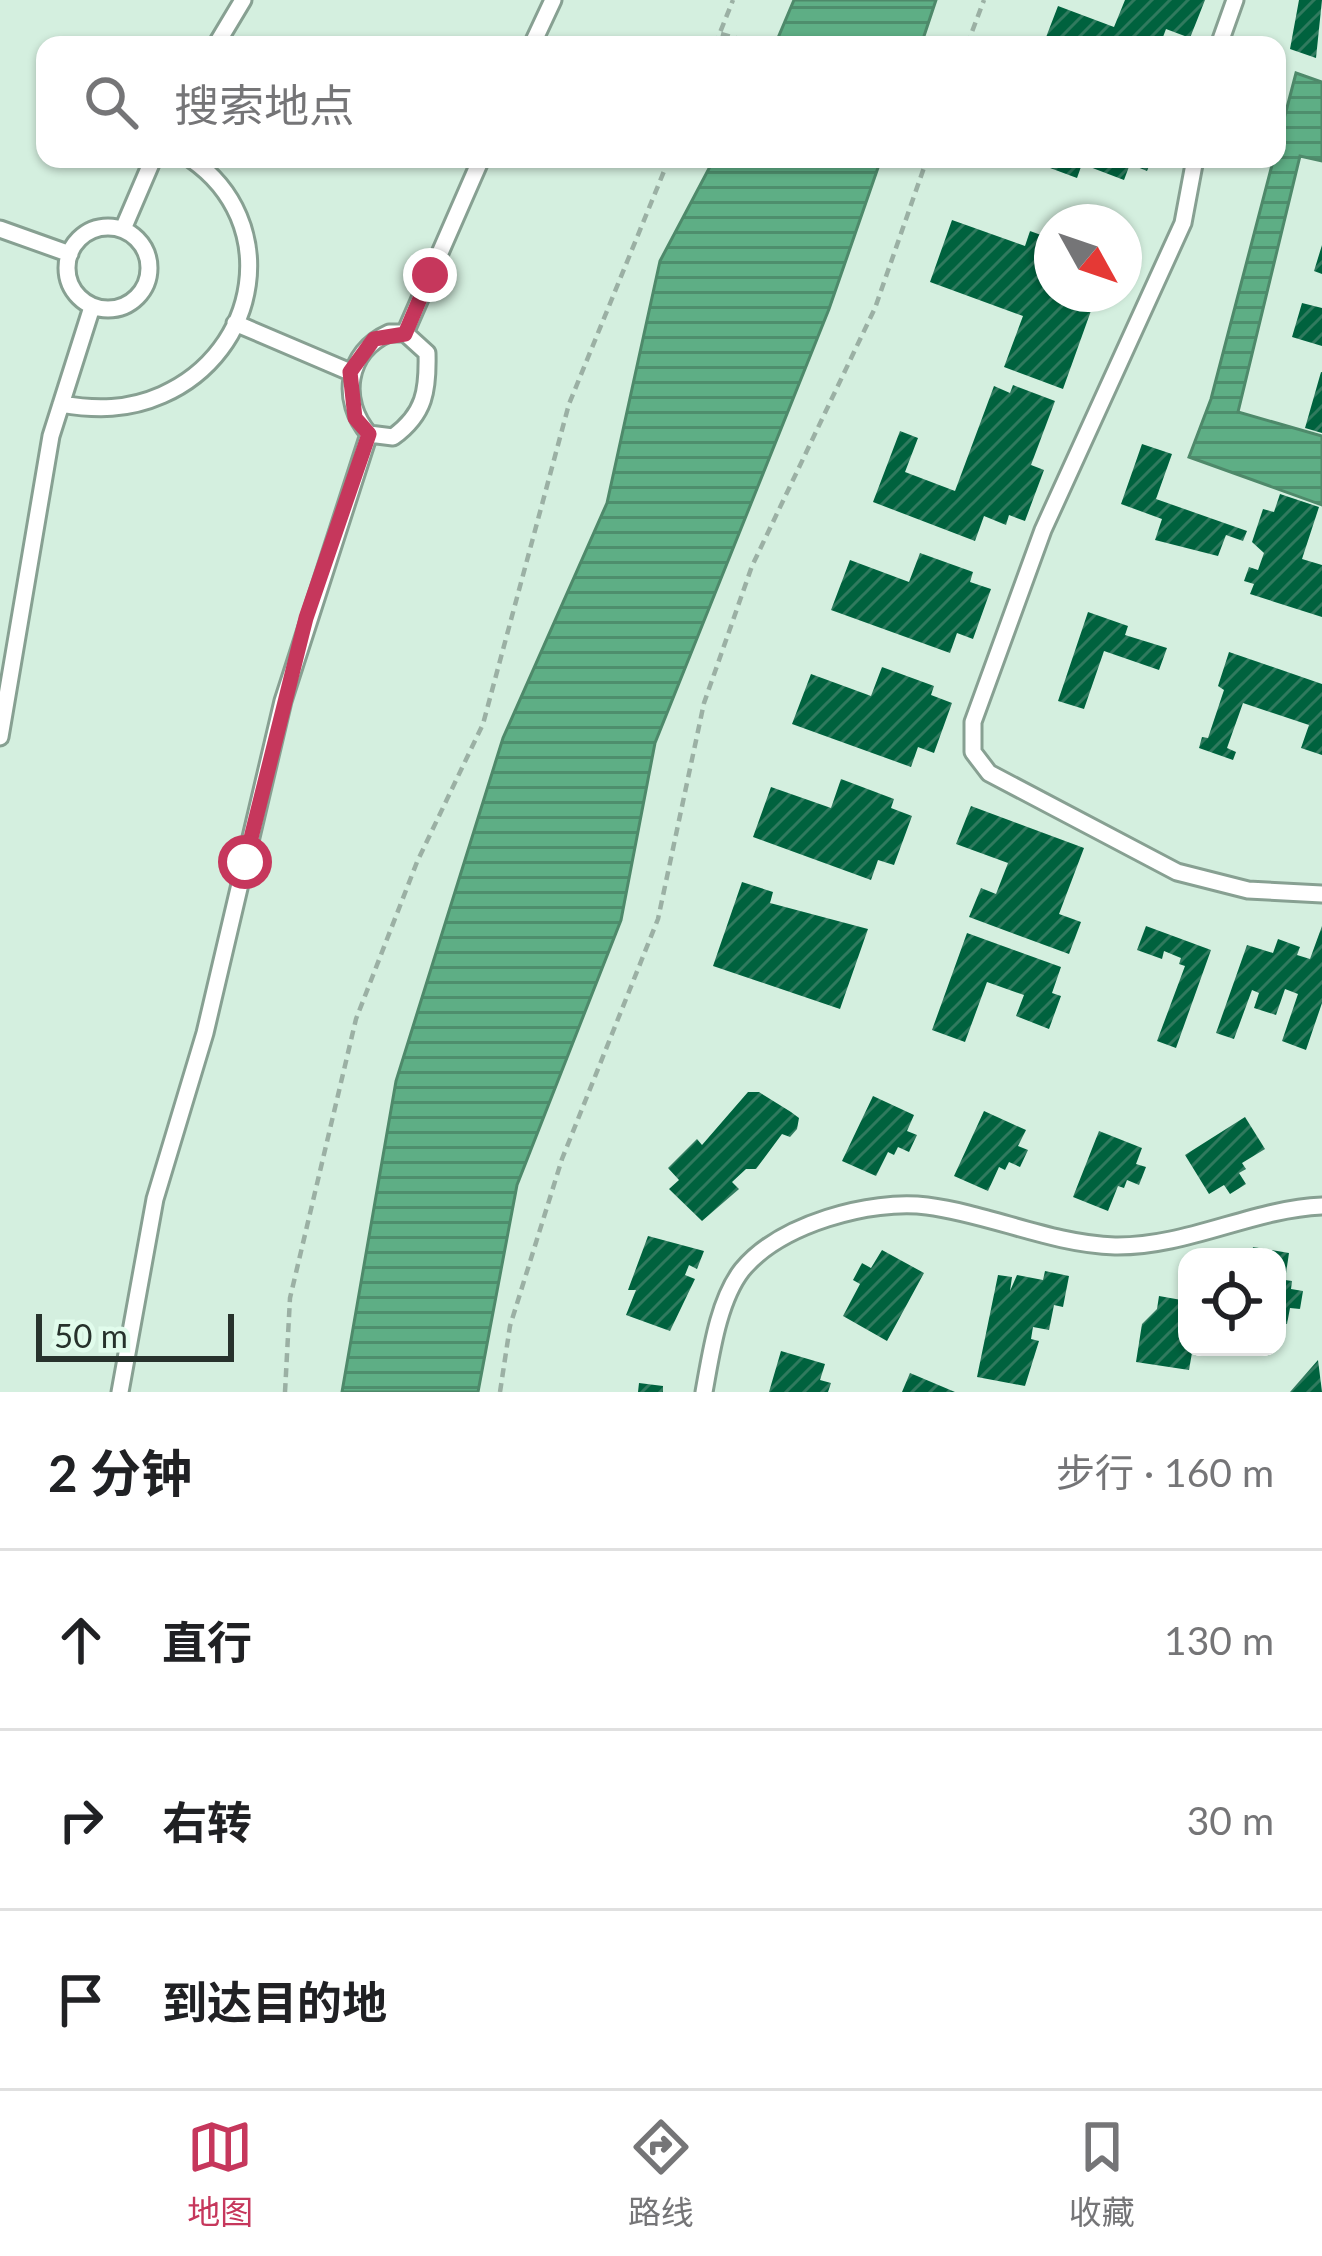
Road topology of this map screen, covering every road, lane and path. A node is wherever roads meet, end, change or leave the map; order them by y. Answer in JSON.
{"nodes":[{"id":1,"x":243,"y":0,"type":"edge"},
{"id":2,"x":553,"y":0,"type":"edge"},
{"id":3,"x":734,"y":0,"type":"edge"},
{"id":4,"x":984,"y":0,"type":"edge"},
{"id":5,"x":1235,"y":0,"type":"edge"},
{"id":6,"x":720,"y":34,"type":"joint"},
{"id":7,"x":221,"y":36,"type":"edge"},
{"id":8,"x":536,"y":36,"type":"edge"},
{"id":9,"x":728,"y":36,"type":"edge"},
{"id":10,"x":971,"y":36,"type":"edge"},
{"id":11,"x":1222,"y":36,"type":"edge"},
{"id":12,"x":149,"y":168,"type":"edge"},
{"id":13,"x":204,"y":168,"type":"edge"},
{"id":14,"x":477,"y":168,"type":"edge"},
{"id":15,"x":665,"y":168,"type":"edge"},
{"id":16,"x":924,"y":168,"type":"edge"},
{"id":17,"x":1194,"y":168,"type":"edge"},
{"id":18,"x":0,"y":229,"type":"edge"},
{"id":19,"x":123,"y":229,"type":"junction"},
{"id":20,"x":70,"y":254,"type":"junction"},
{"id":21,"x":92,"y":307,"type":"junction"},
{"id":22,"x":235,"y":323,"type":"junction"},
{"id":23,"x":405,"y":334,"type":"junction"},
{"id":24,"x":350,"y":372,"type":"junction"},
{"id":25,"x":61,"y":404,"type":"junction"},
{"id":26,"x":369,"y":434,"type":"junction"},
{"id":27,"x":0,"y":737,"type":"edge"},
{"id":28,"x":1322,"y":894,"type":"edge"},
{"id":29,"x":1322,"y":1206,"type":"edge"},
{"id":30,"x":120,"y":1392,"type":"edge"},
{"id":31,"x":285,"y":1392,"type":"edge"},
{"id":32,"x":500,"y":1392,"type":"edge"},
{"id":33,"x":704,"y":1392,"type":"edge"}],
"edges":[{"from":1,"to":7,"type":"lane"},
{"from":2,"to":8,"type":"lane"},
{"from":3,"to":6,"type":"path"},
{"from":4,"to":10,"type":"path"},
{"from":5,"to":11,"type":"lane"},
{"from":6,"to":9,"type":"path"},
{"from":12,"to":19,"type":"lane"},
{"from":13,"to":22,"type":"lane"},
{"from":14,"to":23,"type":"lane"},
{"from":15,"to":31,"type":"path"},
{"from":16,"to":32,"type":"path"},
{"from":17,"to":28,"type":"lane"},
{"from":18,"to":20,"type":"lane"},
{"from":19,"to":20,"type":"lane"},
{"from":19,"to":21,"type":"lane"},
{"from":20,"to":21,"type":"lane"},
{"from":21,"to":25,"type":"lane"},
{"from":22,"to":24,"type":"lane"},
{"from":22,"to":25,"type":"lane"},
{"from":23,"to":24,"type":"lane"},
{"from":23,"to":26,"type":"lane"},
{"from":24,"to":26,"type":"lane"},
{"from":25,"to":27,"type":"lane"},
{"from":26,"to":30,"type":"lane"},
{"from":29,"to":33,"type":"lane"}]}
